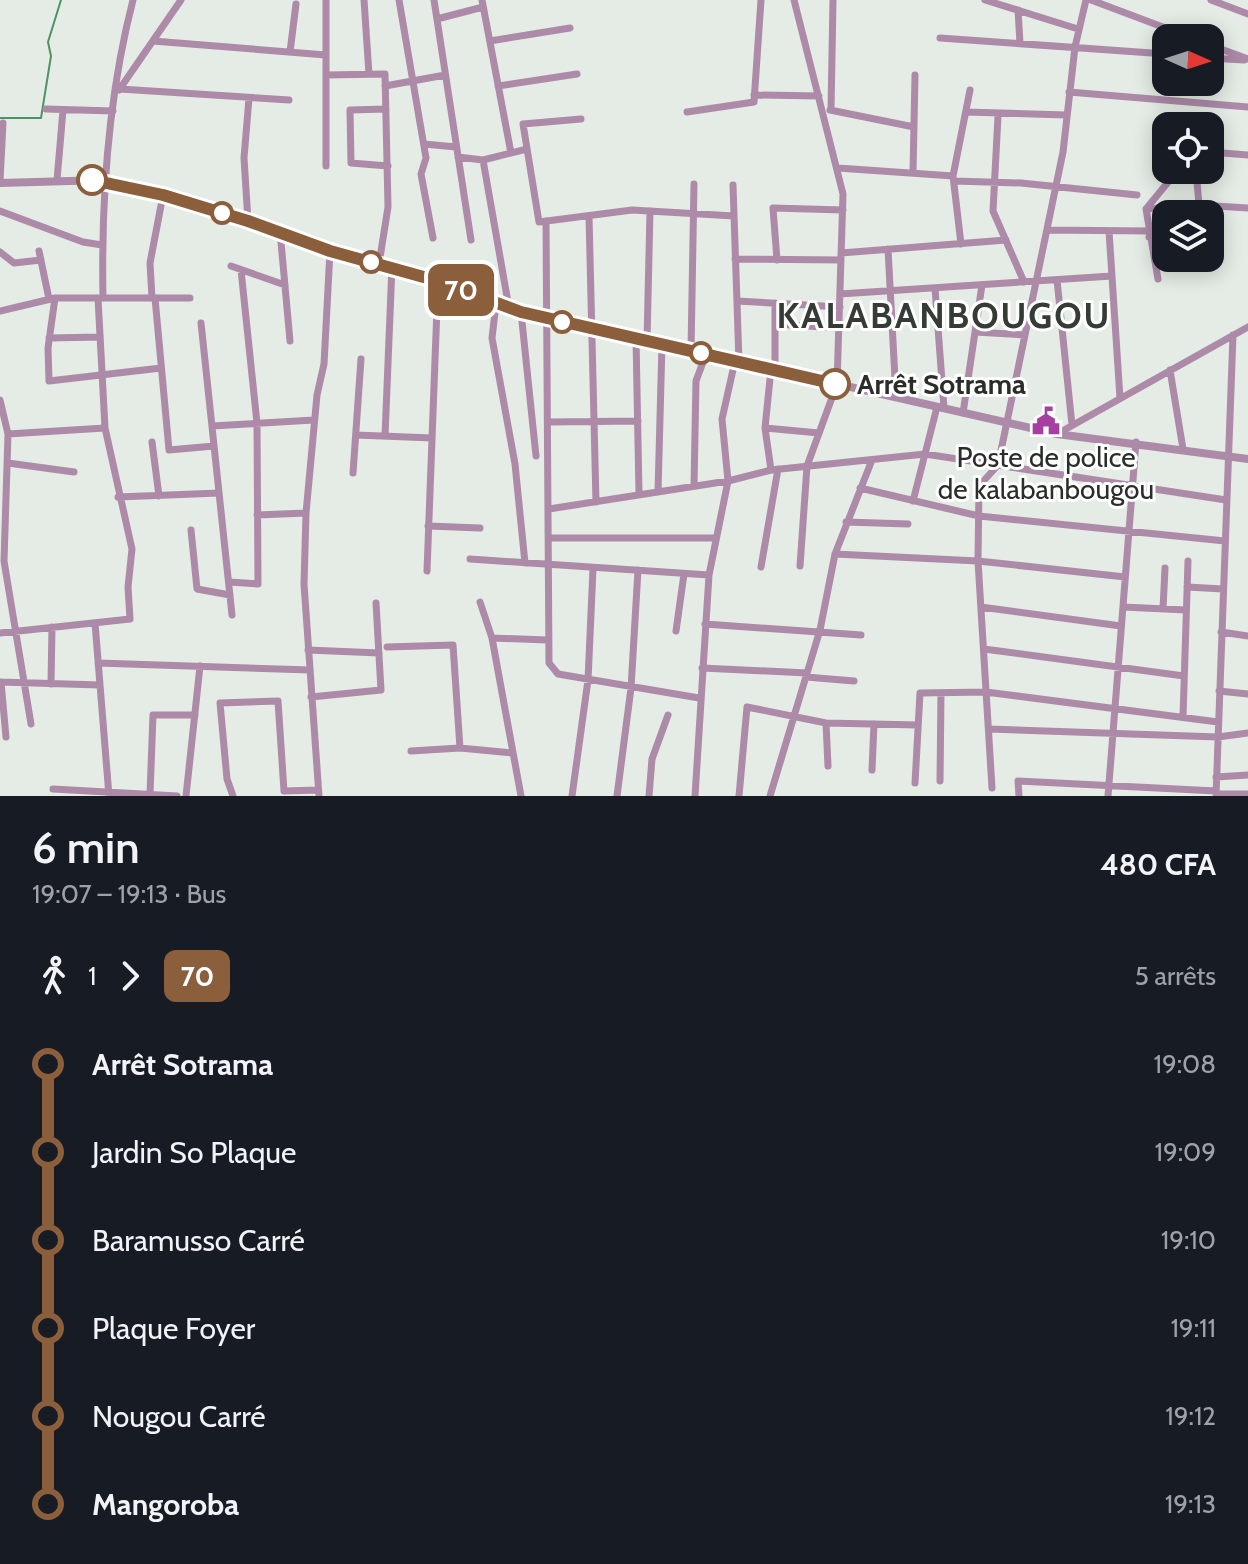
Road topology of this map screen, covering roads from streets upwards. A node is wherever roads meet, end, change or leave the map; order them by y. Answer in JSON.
{"nodes":[{"id":1,"x":133,"y":0,"type":"edge"},
{"id":2,"x":181,"y":0,"type":"edge"},
{"id":3,"x":326,"y":0,"type":"edge"},
{"id":4,"x":364,"y":0,"type":"edge"},
{"id":5,"x":399,"y":0,"type":"edge"},
{"id":6,"x":434,"y":0,"type":"edge"},
{"id":7,"x":761,"y":0,"type":"edge"},
{"id":8,"x":794,"y":0,"type":"edge"},
{"id":9,"x":833,"y":0,"type":"edge"},
{"id":10,"x":985,"y":0,"type":"edge"},
{"id":11,"x":1088,"y":0,"type":"edge"},
{"id":12,"x":1123,"y":0,"type":"edge"},
{"id":13,"x":1211,"y":0,"type":"edge"},
{"id":14,"x":296,"y":4,"type":"dead end"},
{"id":15,"x":482,"y":4,"type":"edge"},
{"id":16,"x":1010,"y":4,"type":"edge"},
{"id":17,"x":1018,"y":10,"type":"junction"},
{"id":18,"x":1119,"y":11,"type":"junction"},
{"id":19,"x":1248,"y":14,"type":"edge"},
{"id":20,"x":437,"y":19,"type":"junction"},
{"id":21,"x":1154,"y":24,"type":"edge"},
{"id":22,"x":570,"y":28,"type":"dead end"},
{"id":23,"x":1078,"y":29,"type":"junction"},
{"id":24,"x":940,"y":38,"type":"dead end"},
{"id":25,"x":153,"y":41,"type":"junction"},
{"id":26,"x":490,"y":41,"type":"junction"},
{"id":27,"x":1020,"y":43,"type":"junction"},
{"id":28,"x":1075,"y":47,"type":"junction"},
{"id":29,"x":1224,"y":51,"type":"edge"},
{"id":30,"x":290,"y":52,"type":"junction"},
{"id":31,"x":1152,"y":53,"type":"edge"},
{"id":32,"x":326,"y":55,"type":"junction"},
{"id":33,"x":1224,"y":59,"type":"edge"},
{"id":34,"x":1248,"y":60,"type":"edge"},
{"id":35,"x":369,"y":74,"type":"junction"},
{"id":36,"x":577,"y":74,"type":"dead end"},
{"id":37,"x":326,"y":75,"type":"junction"},
{"id":38,"x":445,"y":75,"type":"junction"},
{"id":39,"x":915,"y":75,"type":"dead end"},
{"id":40,"x":413,"y":81,"type":"junction"},
{"id":41,"x":385,"y":86,"type":"junction"},
{"id":42,"x":498,"y":86,"type":"junction"},
{"id":43,"x":970,"y":90,"type":"dead end"},
{"id":44,"x":117,"y":91,"type":"junction"},
{"id":45,"x":1069,"y":92,"type":"junction"},
{"id":46,"x":754,"y":95,"type":"junction"},
{"id":47,"x":819,"y":96,"type":"junction"},
{"id":48,"x":249,"y":98,"type":"junction"},
{"id":49,"x":289,"y":100,"type":"dead end"},
{"id":50,"x":1248,"y":107,"type":"edge"},
{"id":51,"x":46,"y":109,"type":"dead end"},
{"id":52,"x":386,"y":109,"type":"junction"},
{"id":53,"x":827,"y":109,"type":"junction"},
{"id":54,"x":63,"y":110,"type":"junction"},
{"id":55,"x":113,"y":111,"type":"junction"},
{"id":56,"x":687,"y":112,"type":"dead end"},
{"id":57,"x":966,"y":112,"type":"junction"},
{"id":58,"x":1066,"y":115,"type":"junction"},
{"id":59,"x":998,"y":116,"type":"junction"},
{"id":60,"x":581,"y":119,"type":"dead end"},
{"id":61,"x":3,"y":123,"type":"dead end"},
{"id":62,"x":914,"y":127,"type":"junction"},
{"id":63,"x":424,"y":144,"type":"junction"},
{"id":64,"x":456,"y":147,"type":"junction"},
{"id":65,"x":527,"y":149,"type":"junction"},
{"id":66,"x":511,"y":153,"type":"junction"},
{"id":67,"x":1224,"y":153,"type":"edge"},
{"id":68,"x":1248,"y":155,"type":"edge"},
{"id":69,"x":458,"y":157,"type":"junction"},
{"id":70,"x":483,"y":160,"type":"junction"},
{"id":71,"x":326,"y":166,"type":"dead end"},
{"id":72,"x":388,"y":166,"type":"junction"},
{"id":73,"x":838,"y":168,"type":"junction"},
{"id":74,"x":913,"y":173,"type":"junction"},
{"id":75,"x":953,"y":178,"type":"junction"},
{"id":76,"x":57,"y":180,"type":"junction"},
{"id":77,"x":105,"y":180,"type":"junction"},
{"id":78,"x":997,"y":182,"type":"junction"},
{"id":79,"x":1,"y":184,"type":"edge"},
{"id":80,"x":694,"y":184,"type":"dead end"},
{"id":81,"x":1167,"y":184,"type":"edge"},
{"id":82,"x":733,"y":185,"type":"dead end"},
{"id":83,"x":1056,"y":186,"type":"junction"},
{"id":84,"x":163,"y":195,"type":"junction"},
{"id":85,"x":1137,"y":195,"type":"dead end"},
{"id":86,"x":1224,"y":207,"type":"edge"},
{"id":87,"x":1248,"y":208,"type":"edge"},
{"id":88,"x":1146,"y":209,"type":"junction"},
{"id":89,"x":1152,"y":209,"type":"edge"},
{"id":90,"x":843,"y":210,"type":"junction"},
{"id":91,"x":0,"y":211,"type":"edge"},
{"id":92,"x":650,"y":211,"type":"junction"},
{"id":93,"x":693,"y":214,"type":"junction"},
{"id":94,"x":589,"y":216,"type":"junction"},
{"id":95,"x":734,"y":216,"type":"junction"},
{"id":96,"x":248,"y":221,"type":"junction"},
{"id":97,"x":546,"y":221,"type":"junction"},
{"id":98,"x":1047,"y":230,"type":"junction"},
{"id":99,"x":280,"y":231,"type":"junction"},
{"id":100,"x":1109,"y":231,"type":"junction"},
{"id":101,"x":1148,"y":234,"type":"junction"},
{"id":102,"x":1152,"y":234,"type":"edge"},
{"id":103,"x":433,"y":238,"type":"dead end"},
{"id":104,"x":471,"y":240,"type":"dead end"},
{"id":105,"x":1006,"y":240,"type":"junction"},
{"id":106,"x":961,"y":244,"type":"junction"},
{"id":107,"x":102,"y":245,"type":"junction"},
{"id":108,"x":888,"y":249,"type":"junction"},
{"id":109,"x":39,"y":251,"type":"dead end"},
{"id":110,"x":330,"y":251,"type":"junction"},
{"id":111,"x":0,"y":252,"type":"edge"},
{"id":112,"x":841,"y":256,"type":"junction"},
{"id":113,"x":735,"y":259,"type":"junction"},
{"id":114,"x":41,"y":260,"type":"junction"},
{"id":115,"x":777,"y":260,"type":"junction"},
{"id":116,"x":379,"y":264,"type":"junction"},
{"id":117,"x":231,"y":266,"type":"dead end"},
{"id":118,"x":392,"y":266,"type":"junction"},
{"id":119,"x":241,"y":270,"type":"junction"},
{"id":120,"x":1112,"y":276,"type":"junction"},
{"id":121,"x":1158,"y":279,"type":"dead end"},
{"id":122,"x":1057,"y":280,"type":"junction"},
{"id":123,"x":438,"y":281,"type":"junction"},
{"id":124,"x":1024,"y":282,"type":"junction"},
{"id":125,"x":1036,"y":282,"type":"junction"},
{"id":126,"x":285,"y":285,"type":"junction"},
{"id":127,"x":982,"y":285,"type":"junction"},
{"id":128,"x":935,"y":288,"type":"junction"},
{"id":129,"x":890,"y":291,"type":"junction"},
{"id":130,"x":840,"y":294,"type":"junction"},
{"id":131,"x":101,"y":298,"type":"junction"},
{"id":132,"x":153,"y":298,"type":"junction"},
{"id":133,"x":190,"y":298,"type":"dead end"},
{"id":134,"x":52,"y":299,"type":"junction"},
{"id":135,"x":737,"y":301,"type":"junction"},
{"id":136,"x":775,"y":303,"type":"junction"},
{"id":137,"x":496,"y":304,"type":"junction"},
{"id":138,"x":840,"y":307,"type":"junction"},
{"id":139,"x":509,"y":308,"type":"junction"},
{"id":140,"x":0,"y":311,"type":"edge"},
{"id":141,"x":521,"y":312,"type":"junction"},
{"id":142,"x":548,"y":318,"type":"junction"},
{"id":143,"x":201,"y":323,"type":"dead end"},
{"id":144,"x":775,"y":324,"type":"junction"},
{"id":145,"x":1248,"y":327,"type":"edge"},
{"id":146,"x":591,"y":328,"type":"junction"},
{"id":147,"x":839,"y":328,"type":"junction"},
{"id":148,"x":975,"y":332,"type":"junction"},
{"id":149,"x":1025,"y":335,"type":"junction"},
{"id":150,"x":1233,"y":335,"type":"junction"},
{"id":151,"x":100,"y":337,"type":"junction"},
{"id":152,"x":49,"y":338,"type":"junction"},
{"id":153,"x":636,"y":338,"type":"junction"},
{"id":154,"x":290,"y":341,"type":"dead end"},
{"id":155,"x":647,"y":341,"type":"junction"},
{"id":156,"x":662,"y":344,"type":"junction"},
{"id":157,"x":691,"y":351,"type":"junction"},
{"id":158,"x":706,"y":354,"type":"junction"},
{"id":159,"x":361,"y":359,"type":"dead end"},
{"id":160,"x":737,"y":361,"type":"junction"},
{"id":161,"x":161,"y":368,"type":"junction"},
{"id":162,"x":773,"y":369,"type":"junction"},
{"id":163,"x":1170,"y":370,"type":"junction"},
{"id":164,"x":102,"y":374,"type":"junction"},
{"id":165,"x":837,"y":384,"type":"junction"},
{"id":166,"x":896,"y":397,"type":"junction"},
{"id":167,"x":1120,"y":398,"type":"junction"},
{"id":168,"x":0,"y":400,"type":"edge"},
{"id":169,"x":940,"y":407,"type":"junction"},
{"id":170,"x":963,"y":413,"type":"junction"},
{"id":171,"x":314,"y":420,"type":"junction"},
{"id":172,"x":591,"y":421,"type":"junction"},
{"id":173,"x":638,"y":421,"type":"junction"},
{"id":174,"x":549,"y":422,"type":"junction"},
{"id":175,"x":257,"y":423,"type":"junction"},
{"id":176,"x":1007,"y":423,"type":"junction"},
{"id":177,"x":1072,"y":425,"type":"junction"},
{"id":178,"x":212,"y":426,"type":"junction"},
{"id":179,"x":105,"y":428,"type":"junction"},
{"id":180,"x":765,"y":428,"type":"junction"},
{"id":181,"x":819,"y":433,"type":"junction"},
{"id":182,"x":8,"y":434,"type":"junction"},
{"id":183,"x":1057,"y":434,"type":"junction"},
{"id":184,"x":356,"y":435,"type":"junction"},
{"id":185,"x":385,"y":436,"type":"junction"},
{"id":186,"x":432,"y":438,"type":"junction"},
{"id":187,"x":152,"y":442,"type":"dead end"},
{"id":188,"x":1136,"y":442,"type":"junction"},
{"id":189,"x":214,"y":446,"type":"junction"},
{"id":190,"x":1183,"y":449,"type":"junction"},
{"id":191,"x":925,"y":454,"type":"junction"},
{"id":192,"x":536,"y":456,"type":"dead end"},
{"id":193,"x":1226,"y":456,"type":"junction"},
{"id":194,"x":1248,"y":459,"type":"edge"},
{"id":195,"x":872,"y":460,"type":"junction"},
{"id":196,"x":8,"y":463,"type":"junction"},
{"id":197,"x":998,"y":465,"type":"junction"},
{"id":198,"x":807,"y":466,"type":"junction"},
{"id":199,"x":774,"y":470,"type":"junction"},
{"id":200,"x":74,"y":472,"type":"dead end"},
{"id":201,"x":353,"y":473,"type":"dead end"},
{"id":202,"x":728,"y":481,"type":"junction"},
{"id":203,"x":694,"y":486,"type":"junction"},
{"id":204,"x":1132,"y":486,"type":"junction"},
{"id":205,"x":860,"y":488,"type":"junction"},
{"id":206,"x":658,"y":492,"type":"junction"},
{"id":207,"x":219,"y":493,"type":"junction"},
{"id":208,"x":3,"y":494,"type":"edge"},
{"id":209,"x":639,"y":494,"type":"junction"},
{"id":210,"x":159,"y":496,"type":"junction"},
{"id":211,"x":118,"y":497,"type":"junction"},
{"id":212,"x":1226,"y":500,"type":"junction"},
{"id":213,"x":913,"y":501,"type":"junction"},
{"id":214,"x":596,"y":502,"type":"junction"},
{"id":215,"x":549,"y":509,"type":"junction"},
{"id":216,"x":306,"y":513,"type":"junction"},
{"id":217,"x":257,"y":515,"type":"junction"},
{"id":218,"x":979,"y":516,"type":"junction"},
{"id":219,"x":846,"y":522,"type":"junction"},
{"id":220,"x":908,"y":524,"type":"dead end"},
{"id":221,"x":428,"y":526,"type":"junction"},
{"id":222,"x":2,"y":528,"type":"edge"},
{"id":223,"x":480,"y":528,"type":"dead end"},
{"id":224,"x":191,"y":530,"type":"dead end"},
{"id":225,"x":1129,"y":531,"type":"junction"},
{"id":226,"x":548,"y":538,"type":"junction"},
{"id":227,"x":715,"y":538,"type":"junction"},
{"id":228,"x":1225,"y":541,"type":"junction"},
{"id":229,"x":835,"y":554,"type":"junction"},
{"id":230,"x":470,"y":559,"type":"dead end"},
{"id":231,"x":2,"y":561,"type":"edge"},
{"id":232,"x":978,"y":561,"type":"junction"},
{"id":233,"x":1188,"y":561,"type":"dead end"},
{"id":234,"x":525,"y":563,"type":"junction"},
{"id":235,"x":800,"y":566,"type":"dead end"},
{"id":236,"x":548,"y":567,"type":"junction"},
{"id":237,"x":761,"y":567,"type":"dead end"},
{"id":238,"x":1165,"y":568,"type":"dead end"},
{"id":239,"x":593,"y":569,"type":"junction"},
{"id":240,"x":638,"y":570,"type":"junction"},
{"id":241,"x":427,"y":571,"type":"dead end"},
{"id":242,"x":684,"y":574,"type":"junction"},
{"id":243,"x":709,"y":575,"type":"junction"},
{"id":244,"x":1125,"y":577,"type":"junction"},
{"id":245,"x":229,"y":582,"type":"junction"},
{"id":246,"x":1187,"y":587,"type":"junction"},
{"id":247,"x":1223,"y":589,"type":"junction"},
{"id":248,"x":230,"y":595,"type":"junction"},
{"id":249,"x":480,"y":602,"type":"dead end"},
{"id":250,"x":376,"y":603,"type":"dead end"},
{"id":251,"x":981,"y":607,"type":"junction"},
{"id":252,"x":1123,"y":607,"type":"junction"},
{"id":253,"x":1163,"y":609,"type":"junction"},
{"id":254,"x":1186,"y":610,"type":"junction"},
{"id":255,"x":232,"y":615,"type":"dead end"},
{"id":256,"x":95,"y":623,"type":"junction"},
{"id":257,"x":705,"y":624,"type":"junction"},
{"id":258,"x":1121,"y":626,"type":"junction"},
{"id":259,"x":52,"y":627,"type":"junction"},
{"id":260,"x":820,"y":630,"type":"junction"},
{"id":261,"x":15,"y":631,"type":"junction"},
{"id":262,"x":676,"y":631,"type":"dead end"},
{"id":263,"x":1221,"y":632,"type":"junction"},
{"id":264,"x":0,"y":633,"type":"edge"},
{"id":265,"x":861,"y":635,"type":"dead end"},
{"id":266,"x":1248,"y":636,"type":"edge"},
{"id":267,"x":492,"y":638,"type":"junction"},
{"id":268,"x":547,"y":640,"type":"junction"},
{"id":269,"x":387,"y":647,"type":"dead end"},
{"id":270,"x":984,"y":649,"type":"junction"},
{"id":271,"x":308,"y":650,"type":"junction"},
{"id":272,"x":379,"y":653,"type":"junction"},
{"id":273,"x":98,"y":663,"type":"junction"},
{"id":274,"x":200,"y":666,"type":"junction"},
{"id":275,"x":702,"y":668,"type":"junction"},
{"id":276,"x":1118,"y":668,"type":"junction"},
{"id":277,"x":310,"y":670,"type":"junction"},
{"id":278,"x":806,"y":675,"type":"junction"},
{"id":279,"x":1184,"y":676,"type":"junction"},
{"id":280,"x":588,"y":680,"type":"junction"},
{"id":281,"x":854,"y":681,"type":"dead end"},
{"id":282,"x":1,"y":682,"type":"edge"},
{"id":283,"x":24,"y":682,"type":"junction"},
{"id":284,"x":51,"y":684,"type":"junction"},
{"id":285,"x":100,"y":685,"type":"junction"},
{"id":286,"x":631,"y":688,"type":"junction"},
{"id":287,"x":1219,"y":691,"type":"junction"},
{"id":288,"x":986,"y":692,"type":"junction"},
{"id":289,"x":941,"y":693,"type":"junction"},
{"id":290,"x":1248,"y":694,"type":"edge"},
{"id":291,"x":311,"y":697,"type":"junction"},
{"id":292,"x":699,"y":698,"type":"junction"},
{"id":293,"x":1115,"y":708,"type":"junction"},
{"id":294,"x":796,"y":714,"type":"junction"},
{"id":295,"x":195,"y":715,"type":"junction"},
{"id":296,"x":668,"y":715,"type":"dead end"},
{"id":297,"x":1183,"y":717,"type":"junction"},
{"id":298,"x":1218,"y":722,"type":"junction"},
{"id":299,"x":826,"y":723,"type":"junction"},
{"id":300,"x":31,"y":724,"type":"dead end"},
{"id":301,"x":874,"y":724,"type":"junction"},
{"id":302,"x":918,"y":725,"type":"junction"},
{"id":303,"x":989,"y":729,"type":"junction"},
{"id":304,"x":1113,"y":733,"type":"junction"},
{"id":305,"x":1248,"y":733,"type":"edge"},
{"id":306,"x":6,"y":737,"type":"dead end"},
{"id":307,"x":1218,"y":737,"type":"junction"},
{"id":308,"x":460,"y":748,"type":"junction"},
{"id":309,"x":411,"y":751,"type":"dead end"},
{"id":310,"x":513,"y":753,"type":"junction"},
{"id":311,"x":828,"y":766,"type":"dead end"},
{"id":312,"x":872,"y":770,"type":"dead end"},
{"id":313,"x":1248,"y":775,"type":"edge"},
{"id":314,"x":1216,"y":777,"type":"junction"},
{"id":315,"x":940,"y":781,"type":"dead end"},
{"id":316,"x":915,"y":783,"type":"dead end"},
{"id":317,"x":1109,"y":785,"type":"junction"},
{"id":318,"x":992,"y":788,"type":"dead end"},
{"id":319,"x":53,"y":789,"type":"dead end"},
{"id":320,"x":318,"y":793,"type":"edge"},
{"id":321,"x":109,"y":794,"type":"edge"},
{"id":322,"x":150,"y":794,"type":"edge"},
{"id":323,"x":1216,"y":794,"type":"edge"},
{"id":324,"x":1248,"y":794,"type":"edge"},
{"id":325,"x":177,"y":796,"type":"edge"},
{"id":326,"x":186,"y":796,"type":"edge"},
{"id":327,"x":233,"y":796,"type":"edge"},
{"id":328,"x":521,"y":796,"type":"edge"},
{"id":329,"x":572,"y":796,"type":"edge"},
{"id":330,"x":617,"y":796,"type":"edge"},
{"id":331,"x":649,"y":796,"type":"edge"},
{"id":332,"x":695,"y":796,"type":"edge"},
{"id":333,"x":739,"y":796,"type":"edge"},
{"id":334,"x":770,"y":796,"type":"edge"},
{"id":335,"x":1019,"y":796,"type":"edge"},
{"id":336,"x":1108,"y":796,"type":"edge"}],
"edges":[{"from":1,"to":44,"type":"street"},
{"from":2,"to":25,"type":"street"},
{"from":3,"to":32,"type":"street"},
{"from":4,"to":35,"type":"street"},
{"from":5,"to":40,"type":"street"},
{"from":6,"to":20,"type":"street"},
{"from":7,"to":46,"type":"street"},
{"from":8,"to":47,"type":"street"},
{"from":9,"to":53,"type":"street"},
{"from":10,"to":16,"type":"street"},
{"from":11,"to":18,"type":"street"},
{"from":11,"to":23,"type":"street"},
{"from":12,"to":18,"type":"street"},
{"from":13,"to":19,"type":"street"},
{"from":14,"to":30,"type":"street"},
{"from":15,"to":20,"type":"street"},
{"from":15,"to":26,"type":"street"},
{"from":16,"to":17,"type":"street"},
{"from":17,"to":23,"type":"street"},
{"from":17,"to":27,"type":"street"},
{"from":18,"to":21,"type":"street"},
{"from":20,"to":38,"type":"street"},
{"from":22,"to":26,"type":"street"},
{"from":23,"to":28,"type":"street"},
{"from":24,"to":27,"type":"street"},
{"from":25,"to":30,"type":"street"},
{"from":25,"to":44,"type":"street"},
{"from":26,"to":42,"type":"street"},
{"from":27,"to":28,"type":"street"},
{"from":28,"to":31,"type":"street"},
{"from":28,"to":45,"type":"street"},
{"from":29,"to":34,"type":"street"},
{"from":30,"to":32,"type":"street"},
{"from":32,"to":37,"type":"street"},
{"from":33,"to":34,"type":"street"},
{"from":35,"to":37,"type":"street"},
{"from":35,"to":41,"type":"street"},
{"from":36,"to":42,"type":"street"},
{"from":37,"to":71,"type":"street"},
{"from":38,"to":40,"type":"street"},
{"from":38,"to":64,"type":"street"},
{"from":39,"to":62,"type":"street"},
{"from":40,"to":41,"type":"street"},
{"from":40,"to":63,"type":"street"},
{"from":41,"to":52,"type":"street"},
{"from":42,"to":66,"type":"street"},
{"from":43,"to":57,"type":"street"},
{"from":44,"to":48,"type":"street"},
{"from":44,"to":55,"type":"street"},
{"from":45,"to":50,"type":"street"},
{"from":45,"to":58,"type":"street"},
{"from":46,"to":47,"type":"street"},
{"from":46,"to":56,"type":"street"},
{"from":47,"to":53,"type":"street"},
{"from":48,"to":49,"type":"street"},
{"from":48,"to":96,"type":"street"},
{"from":51,"to":54,"type":"street"},
{"from":52,"to":72,"type":"street"},
{"from":52,"to":72,"type":"street"},
{"from":53,"to":62,"type":"street"},
{"from":53,"to":73,"type":"street"},
{"from":54,"to":55,"type":"street"},
{"from":54,"to":76,"type":"street"},
{"from":55,"to":77,"type":"street"},
{"from":57,"to":59,"type":"street"},
{"from":57,"to":75,"type":"street"},
{"from":58,"to":59,"type":"street"},
{"from":58,"to":83,"type":"street"},
{"from":59,"to":78,"type":"street"},
{"from":60,"to":65,"type":"street"},
{"from":61,"to":79,"type":"street"},
{"from":62,"to":74,"type":"street"},
{"from":63,"to":64,"type":"street"},
{"from":63,"to":103,"type":"street"},
{"from":64,"to":69,"type":"street"},
{"from":65,"to":66,"type":"street"},
{"from":65,"to":97,"type":"street"},
{"from":66,"to":70,"type":"street"},
{"from":67,"to":68,"type":"street"},
{"from":69,"to":70,"type":"street"},
{"from":69,"to":104,"type":"street"},
{"from":70,"to":139,"type":"street"},
{"from":72,"to":116,"type":"street"},
{"from":73,"to":74,"type":"street"},
{"from":73,"to":90,"type":"street"},
{"from":74,"to":75,"type":"street"},
{"from":75,"to":78,"type":"street"},
{"from":75,"to":106,"type":"street"},
{"from":76,"to":77,"type":"street"},
{"from":76,"to":79,"type":"street"},
{"from":77,"to":84,"type":"street"},
{"from":77,"to":107,"type":"street"},
{"from":78,"to":83,"type":"street"},
{"from":78,"to":105,"type":"street"},
{"from":80,"to":93,"type":"street"},
{"from":81,"to":88,"type":"street"},
{"from":82,"to":95,"type":"street"},
{"from":83,"to":85,"type":"street"},
{"from":83,"to":98,"type":"street"},
{"from":84,"to":96,"type":"street"},
{"from":84,"to":132,"type":"street"},
{"from":86,"to":87,"type":"street"},
{"from":88,"to":89,"type":"street"},
{"from":88,"to":101,"type":"street"},
{"from":90,"to":112,"type":"street"},
{"from":90,"to":115,"type":"street"},
{"from":91,"to":107,"type":"street"},
{"from":92,"to":93,"type":"street"},
{"from":92,"to":94,"type":"street"},
{"from":92,"to":155,"type":"street"},
{"from":93,"to":95,"type":"street"},
{"from":93,"to":157,"type":"street"},
{"from":94,"to":97,"type":"street"},
{"from":94,"to":146,"type":"street"},
{"from":95,"to":113,"type":"street"},
{"from":96,"to":99,"type":"street"},
{"from":97,"to":142,"type":"street"},
{"from":98,"to":100,"type":"street"},
{"from":98,"to":125,"type":"street"},
{"from":99,"to":110,"type":"street"},
{"from":99,"to":126,"type":"street"},
{"from":100,"to":101,"type":"street"},
{"from":100,"to":120,"type":"street"},
{"from":101,"to":102,"type":"street"},
{"from":101,"to":121,"type":"street"},
{"from":105,"to":106,"type":"street"},
{"from":105,"to":124,"type":"street"},
{"from":106,"to":108,"type":"street"},
{"from":107,"to":131,"type":"street"},
{"from":108,"to":112,"type":"street"},
{"from":108,"to":129,"type":"street"},
{"from":109,"to":114,"type":"street"},
{"from":110,"to":116,"type":"street"},
{"from":110,"to":171,"type":"street"},
{"from":111,"to":114,"type":"street"},
{"from":112,"to":115,"type":"street"},
{"from":112,"to":130,"type":"street"},
{"from":113,"to":115,"type":"street"},
{"from":113,"to":135,"type":"street"},
{"from":114,"to":134,"type":"street"},
{"from":116,"to":118,"type":"street"},
{"from":117,"to":119,"type":"street"},
{"from":118,"to":123,"type":"street"},
{"from":118,"to":185,"type":"street"},
{"from":119,"to":126,"type":"street"},
{"from":119,"to":175,"type":"street"},
{"from":120,"to":122,"type":"street"},
{"from":120,"to":167,"type":"street"},
{"from":122,"to":125,"type":"street"},
{"from":122,"to":177,"type":"street"},
{"from":123,"to":137,"type":"street"},
{"from":123,"to":186,"type":"street"},
{"from":124,"to":125,"type":"street"},
{"from":124,"to":127,"type":"street"},
{"from":125,"to":149,"type":"street"},
{"from":126,"to":154,"type":"street"},
{"from":127,"to":128,"type":"street"},
{"from":127,"to":148,"type":"street"},
{"from":128,"to":129,"type":"street"},
{"from":128,"to":169,"type":"street"},
{"from":129,"to":130,"type":"street"},
{"from":129,"to":166,"type":"street"},
{"from":130,"to":138,"type":"street"},
{"from":131,"to":132,"type":"street"},
{"from":131,"to":134,"type":"street"},
{"from":131,"to":151,"type":"street"},
{"from":132,"to":133,"type":"street"},
{"from":132,"to":161,"type":"street"},
{"from":134,"to":140,"type":"street"},
{"from":134,"to":152,"type":"street"},
{"from":135,"to":136,"type":"street"},
{"from":135,"to":160,"type":"street"},
{"from":136,"to":138,"type":"street"},
{"from":136,"to":144,"type":"street"},
{"from":137,"to":139,"type":"street"},
{"from":137,"to":234,"type":"street"},
{"from":138,"to":147,"type":"street"},
{"from":139,"to":141,"type":"street"},
{"from":141,"to":142,"type":"street"},
{"from":141,"to":192,"type":"street"},
{"from":142,"to":146,"type":"street"},
{"from":142,"to":174,"type":"street"},
{"from":143,"to":178,"type":"street"},
{"from":144,"to":147,"type":"street"},
{"from":144,"to":162,"type":"street"},
{"from":145,"to":150,"type":"street"},
{"from":146,"to":153,"type":"street"},
{"from":146,"to":172,"type":"street"},
{"from":147,"to":165,"type":"street"},
{"from":148,"to":149,"type":"street"},
{"from":148,"to":170,"type":"street"},
{"from":149,"to":176,"type":"street"},
{"from":150,"to":163,"type":"street"},
{"from":150,"to":193,"type":"street"},
{"from":151,"to":152,"type":"street"},
{"from":151,"to":164,"type":"street"},
{"from":152,"to":164,"type":"street"},
{"from":153,"to":155,"type":"street"},
{"from":153,"to":173,"type":"street"},
{"from":155,"to":156,"type":"street"},
{"from":156,"to":157,"type":"street"},
{"from":156,"to":206,"type":"street"},
{"from":157,"to":158,"type":"street"},
{"from":158,"to":160,"type":"street"},
{"from":158,"to":203,"type":"street"},
{"from":159,"to":184,"type":"street"},
{"from":160,"to":162,"type":"street"},
{"from":160,"to":202,"type":"street"},
{"from":161,"to":164,"type":"street"},
{"from":161,"to":189,"type":"street"},
{"from":162,"to":165,"type":"street"},
{"from":162,"to":180,"type":"street"},
{"from":163,"to":167,"type":"street"},
{"from":163,"to":190,"type":"street"},
{"from":164,"to":179,"type":"street"},
{"from":165,"to":166,"type":"street"},
{"from":165,"to":181,"type":"street"},
{"from":166,"to":169,"type":"street"},
{"from":167,"to":177,"type":"street"},
{"from":168,"to":182,"type":"street"},
{"from":169,"to":170,"type":"street"},
{"from":169,"to":191,"type":"street"},
{"from":170,"to":176,"type":"street"},
{"from":171,"to":175,"type":"street"},
{"from":171,"to":216,"type":"street"},
{"from":172,"to":173,"type":"street"},
{"from":172,"to":174,"type":"street"},
{"from":172,"to":214,"type":"street"},
{"from":173,"to":209,"type":"street"},
{"from":174,"to":215,"type":"street"},
{"from":175,"to":178,"type":"street"},
{"from":175,"to":217,"type":"street"},
{"from":176,"to":183,"type":"street"},
{"from":176,"to":197,"type":"street"},
{"from":177,"to":183,"type":"street"},
{"from":178,"to":189,"type":"street"},
{"from":179,"to":182,"type":"street"},
{"from":179,"to":211,"type":"street"},
{"from":180,"to":181,"type":"street"},
{"from":180,"to":199,"type":"street"},
{"from":181,"to":198,"type":"street"},
{"from":182,"to":196,"type":"street"},
{"from":183,"to":188,"type":"street"},
{"from":184,"to":185,"type":"street"},
{"from":184,"to":201,"type":"street"},
{"from":185,"to":186,"type":"street"},
{"from":186,"to":221,"type":"street"},
{"from":187,"to":210,"type":"street"},
{"from":188,"to":190,"type":"street"},
{"from":188,"to":204,"type":"street"},
{"from":189,"to":207,"type":"street"},
{"from":190,"to":193,"type":"street"},
{"from":191,"to":195,"type":"street"},
{"from":191,"to":197,"type":"street"},
{"from":191,"to":213,"type":"street"},
{"from":193,"to":194,"type":"street"},
{"from":193,"to":212,"type":"street"},
{"from":195,"to":198,"type":"street"},
{"from":195,"to":205,"type":"street"},
{"from":196,"to":200,"type":"street"},
{"from":196,"to":208,"type":"street"},
{"from":197,"to":204,"type":"street"},
{"from":197,"to":218,"type":"street"},
{"from":198,"to":199,"type":"street"},
{"from":198,"to":235,"type":"street"},
{"from":199,"to":202,"type":"street"},
{"from":199,"to":237,"type":"street"},
{"from":202,"to":203,"type":"street"},
{"from":202,"to":227,"type":"street"},
{"from":203,"to":206,"type":"street"},
{"from":204,"to":212,"type":"street"},
{"from":204,"to":225,"type":"street"},
{"from":205,"to":213,"type":"street"},
{"from":205,"to":219,"type":"street"},
{"from":206,"to":209,"type":"street"},
{"from":207,"to":210,"type":"street"},
{"from":207,"to":245,"type":"street"},
{"from":208,"to":222,"type":"street"},
{"from":209,"to":214,"type":"street"},
{"from":210,"to":211,"type":"street"},
{"from":211,"to":256,"type":"street"},
{"from":212,"to":228,"type":"street"},
{"from":213,"to":218,"type":"street"},
{"from":214,"to":215,"type":"street"},
{"from":215,"to":226,"type":"street"},
{"from":216,"to":217,"type":"street"},
{"from":216,"to":271,"type":"street"},
{"from":217,"to":245,"type":"street"},
{"from":218,"to":225,"type":"street"},
{"from":218,"to":232,"type":"street"},
{"from":219,"to":220,"type":"street"},
{"from":219,"to":229,"type":"street"},
{"from":221,"to":223,"type":"street"},
{"from":221,"to":241,"type":"street"},
{"from":222,"to":231,"type":"street"},
{"from":224,"to":248,"type":"street"},
{"from":225,"to":228,"type":"street"},
{"from":225,"to":244,"type":"street"},
{"from":226,"to":227,"type":"street"},
{"from":226,"to":236,"type":"street"},
{"from":227,"to":243,"type":"street"},
{"from":228,"to":247,"type":"street"},
{"from":229,"to":232,"type":"street"},
{"from":229,"to":260,"type":"street"},
{"from":230,"to":234,"type":"street"},
{"from":231,"to":261,"type":"street"},
{"from":232,"to":244,"type":"street"},
{"from":232,"to":251,"type":"street"},
{"from":233,"to":246,"type":"street"},
{"from":234,"to":236,"type":"street"},
{"from":236,"to":239,"type":"street"},
{"from":236,"to":268,"type":"street"},
{"from":238,"to":253,"type":"street"},
{"from":239,"to":240,"type":"street"},
{"from":239,"to":280,"type":"street"},
{"from":240,"to":242,"type":"street"},
{"from":240,"to":286,"type":"street"},
{"from":242,"to":243,"type":"street"},
{"from":242,"to":262,"type":"street"},
{"from":243,"to":257,"type":"street"},
{"from":244,"to":252,"type":"street"},
{"from":245,"to":248,"type":"street"},
{"from":246,"to":247,"type":"street"},
{"from":246,"to":254,"type":"street"},
{"from":247,"to":263,"type":"street"},
{"from":248,"to":255,"type":"street"},
{"from":249,"to":267,"type":"street"},
{"from":250,"to":272,"type":"street"},
{"from":251,"to":258,"type":"street"},
{"from":251,"to":270,"type":"street"},
{"from":252,"to":253,"type":"street"},
{"from":252,"to":258,"type":"street"},
{"from":253,"to":254,"type":"street"},
{"from":254,"to":279,"type":"street"},
{"from":256,"to":259,"type":"street"},
{"from":256,"to":273,"type":"street"},
{"from":257,"to":260,"type":"street"},
{"from":257,"to":275,"type":"street"},
{"from":258,"to":276,"type":"street"},
{"from":259,"to":261,"type":"street"},
{"from":259,"to":284,"type":"street"},
{"from":260,"to":265,"type":"street"},
{"from":260,"to":278,"type":"street"},
{"from":261,"to":264,"type":"street"},
{"from":261,"to":283,"type":"street"},
{"from":263,"to":266,"type":"street"},
{"from":263,"to":287,"type":"street"},
{"from":267,"to":268,"type":"street"},
{"from":267,"to":310,"type":"street"},
{"from":268,"to":280,"type":"street"},
{"from":269,"to":308,"type":"street"},
{"from":270,"to":276,"type":"street"},
{"from":270,"to":288,"type":"street"},
{"from":271,"to":272,"type":"street"},
{"from":271,"to":277,"type":"street"},
{"from":272,"to":291,"type":"street"},
{"from":273,"to":274,"type":"street"},
{"from":273,"to":285,"type":"street"},
{"from":274,"to":277,"type":"street"},
{"from":274,"to":295,"type":"street"},
{"from":275,"to":278,"type":"street"},
{"from":275,"to":292,"type":"street"},
{"from":276,"to":279,"type":"street"},
{"from":276,"to":293,"type":"street"},
{"from":277,"to":291,"type":"street"},
{"from":278,"to":281,"type":"street"},
{"from":278,"to":294,"type":"street"},
{"from":279,"to":297,"type":"street"},
{"from":280,"to":286,"type":"street"},
{"from":280,"to":329,"type":"street"},
{"from":282,"to":283,"type":"street"},
{"from":282,"to":306,"type":"street"},
{"from":283,"to":284,"type":"street"},
{"from":283,"to":300,"type":"street"},
{"from":284,"to":285,"type":"street"},
{"from":285,"to":321,"type":"street"},
{"from":286,"to":292,"type":"street"},
{"from":286,"to":330,"type":"street"},
{"from":287,"to":290,"type":"street"},
{"from":287,"to":298,"type":"street"},
{"from":288,"to":289,"type":"street"},
{"from":288,"to":293,"type":"street"},
{"from":288,"to":303,"type":"street"},
{"from":289,"to":302,"type":"street"},
{"from":289,"to":315,"type":"street"},
{"from":291,"to":320,"type":"street"},
{"from":292,"to":332,"type":"street"},
{"from":293,"to":297,"type":"street"},
{"from":293,"to":304,"type":"street"},
{"from":294,"to":299,"type":"street"},
{"from":294,"to":333,"type":"street"},
{"from":294,"to":334,"type":"street"},
{"from":295,"to":322,"type":"street"},
{"from":295,"to":326,"type":"street"},
{"from":296,"to":331,"type":"street"},
{"from":297,"to":298,"type":"street"},
{"from":298,"to":307,"type":"street"},
{"from":299,"to":301,"type":"street"},
{"from":299,"to":311,"type":"street"},
{"from":301,"to":302,"type":"street"},
{"from":301,"to":312,"type":"street"},
{"from":302,"to":316,"type":"street"},
{"from":303,"to":304,"type":"street"},
{"from":303,"to":318,"type":"street"},
{"from":304,"to":307,"type":"street"},
{"from":304,"to":317,"type":"street"},
{"from":305,"to":307,"type":"street"},
{"from":307,"to":314,"type":"street"},
{"from":308,"to":309,"type":"street"},
{"from":308,"to":310,"type":"street"},
{"from":310,"to":328,"type":"street"},
{"from":313,"to":314,"type":"street"},
{"from":314,"to":323,"type":"street"},
{"from":317,"to":323,"type":"street"},
{"from":317,"to":335,"type":"street"},
{"from":317,"to":336,"type":"street"},
{"from":319,"to":321,"type":"street"},
{"from":320,"to":327,"type":"street"},
{"from":321,"to":322,"type":"street"},
{"from":322,"to":325,"type":"street"},
{"from":323,"to":324,"type":"street"}]}
